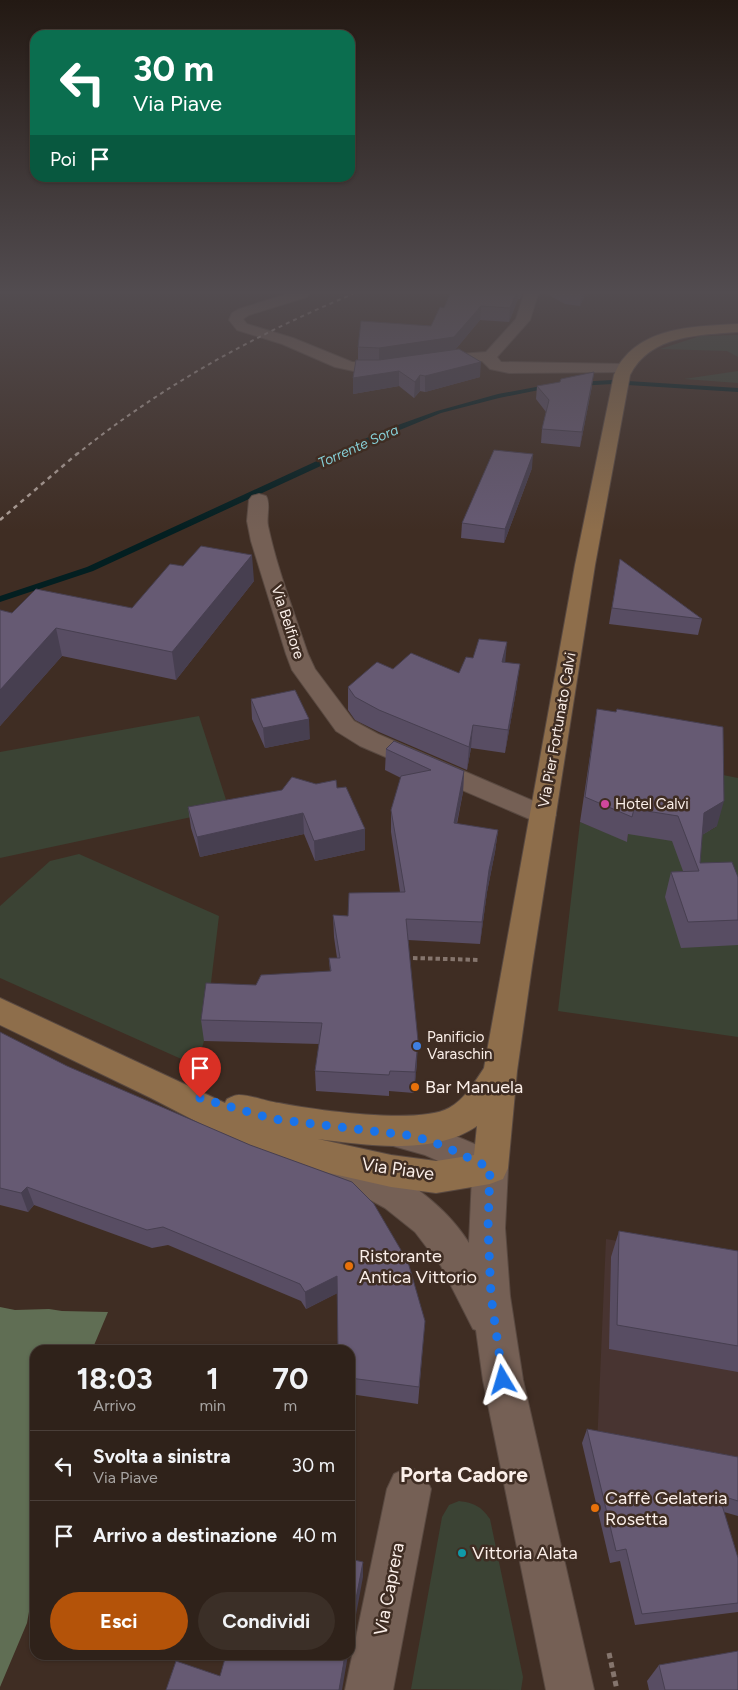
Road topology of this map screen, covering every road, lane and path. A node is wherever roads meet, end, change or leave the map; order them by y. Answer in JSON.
{"nodes":[{"id":1,"x":610,"y":373,"type":"edge"},
{"id":2,"x":624,"y":373,"type":"edge"},
{"id":3,"x":621,"y":378,"type":"junction"},
{"id":4,"x":259,"y":500,"type":"dead end"},
{"id":5,"x":543,"y":814,"type":"junction"},
{"id":6,"x":414,"y":958,"type":"dead end"},
{"id":7,"x":480,"y":960,"type":"dead end"},
{"id":8,"x":0,"y":1011,"type":"edge"},
{"id":9,"x":500,"y":1071,"type":"junction"},
{"id":10,"x":163,"y":1088,"type":"junction"},
{"id":11,"x":384,"y":1131,"type":"junction"},
{"id":12,"x":320,"y":1155,"type":"junction"},
{"id":13,"x":490,"y":1168,"type":"junction"},
{"id":14,"x":497,"y":1334,"type":"junction"},
{"id":15,"x":409,"y":1489,"type":"dead end"},
{"id":16,"x":609,"y":1653,"type":"dead end"},
{"id":17,"x":369,"y":1690,"type":"edge"},
{"id":18,"x":570,"y":1690,"type":"edge"},
{"id":19,"x":617,"y":1690,"type":"edge"}],
"edges":[{"from":1,"to":3,"type":"street"},
{"from":2,"to":3,"type":"main road"},
{"from":3,"to":5,"type":"main road","name":"Via Pier Fortunato Calvi"},
{"from":4,"to":5,"type":"street","name":"Via Belfiore"},
{"from":5,"to":9,"type":"main road","name":"Via Pier Fortunato Calvi"},
{"from":6,"to":7,"type":"path"},
{"from":8,"to":10,"type":"main road","name":"Via Piave"},
{"from":9,"to":11,"type":"main road"},
{"from":9,"to":13,"type":"main road","name":"Via Pier Fortunato Calvi"},
{"from":10,"to":11,"type":"main road","name":"Via Piave"},
{"from":10,"to":12,"type":"main road","name":"Via Piave"},
{"from":11,"to":13,"type":"street","name":"Via Piave"},
{"from":12,"to":13,"type":"main road","name":"Via Piave"},
{"from":12,"to":14,"type":"street"},
{"from":13,"to":14,"type":"street"},
{"from":14,"to":18,"type":"street"},
{"from":15,"to":17,"type":"street","name":"Via Caprera"},
{"from":16,"to":19,"type":"path"}]}
